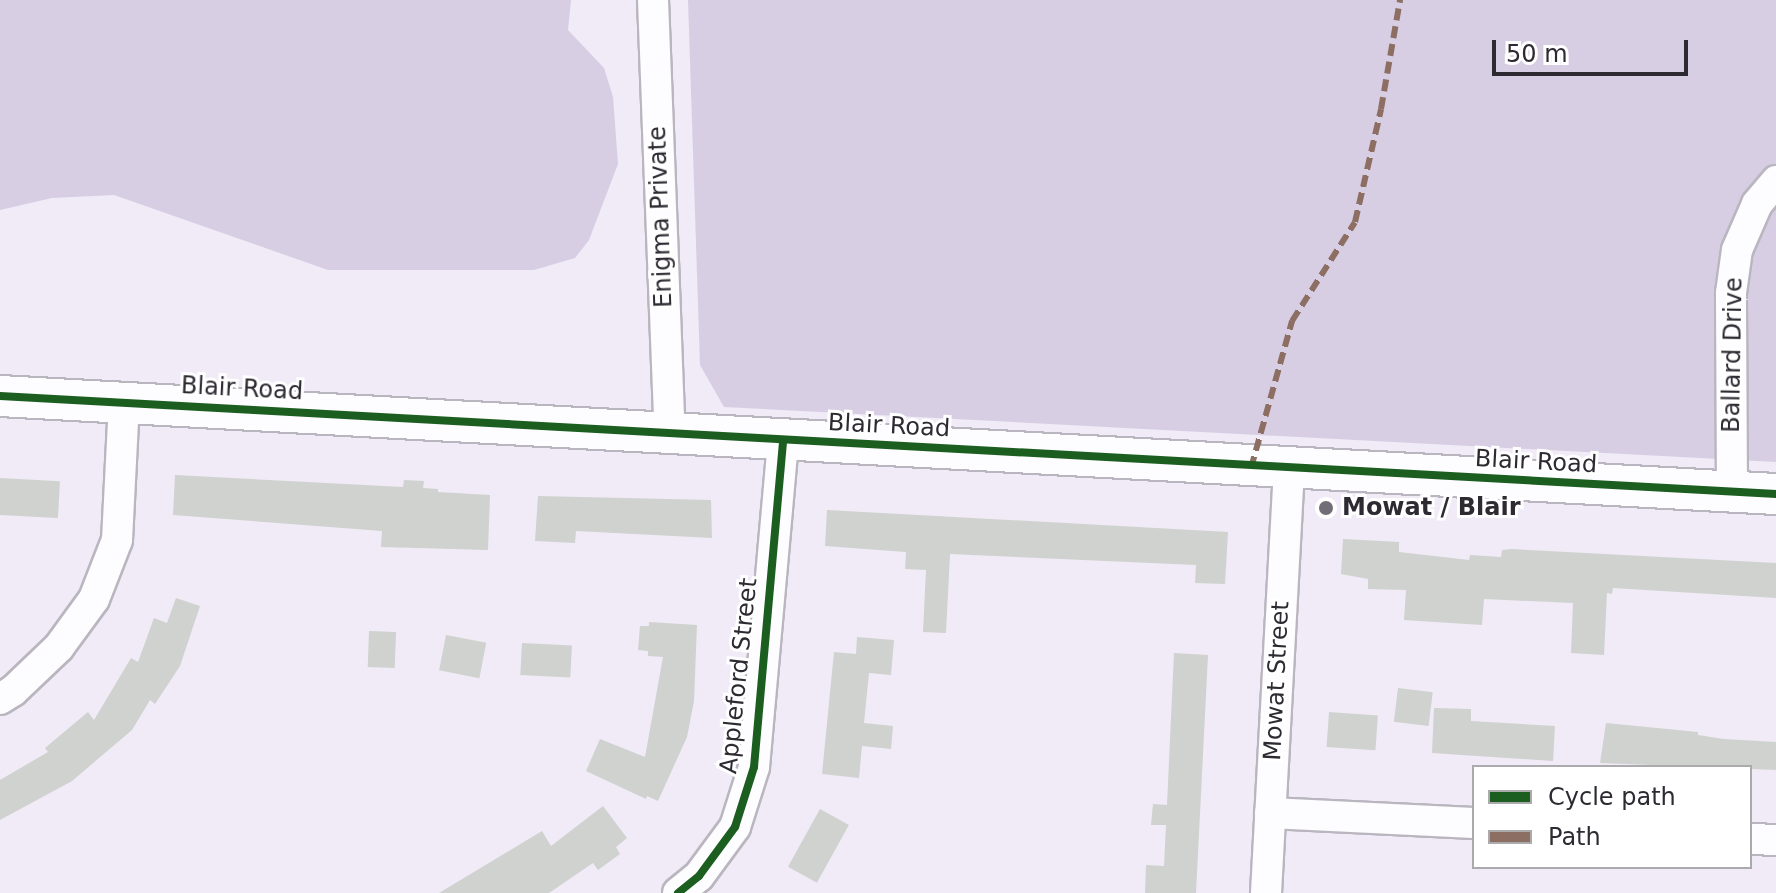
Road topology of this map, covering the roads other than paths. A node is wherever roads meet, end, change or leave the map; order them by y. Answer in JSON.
{"nodes":[{"id":1,"x":653,"y":0,"type":"edge"},
{"id":2,"x":1776,"y":181,"type":"edge"},
{"id":3,"x":0,"y":396,"type":"edge"},
{"id":4,"x":124,"y":402,"type":"junction"},
{"id":5,"x":670,"y":434,"type":"junction"},
{"id":6,"x":783,"y":440,"type":"junction"},
{"id":7,"x":1289,"y":470,"type":"junction"},
{"id":8,"x":1732,"y":491,"type":"junction"},
{"id":9,"x":1776,"y":494,"type":"edge"},
{"id":10,"x":0,"y":699,"type":"edge"},
{"id":11,"x":1270,"y":813,"type":"junction"},
{"id":12,"x":1472,"y":823,"type":"edge"},
{"id":13,"x":1752,"y":839,"type":"edge"},
{"id":14,"x":1776,"y":840,"type":"edge"},
{"id":15,"x":678,"y":893,"type":"edge"},
{"id":16,"x":1266,"y":893,"type":"edge"}],
"edges":[{"from":1,"to":5,"type":"street","name":"Enigma Private"},
{"from":2,"to":8,"type":"street","name":"Ballard Drive"},
{"from":3,"to":4,"type":"main road","name":"Blair Road"},
{"from":4,"to":5,"type":"main road","name":"Blair Road"},
{"from":4,"to":10,"type":"street"},
{"from":5,"to":6,"type":"main road","name":"Blair Road"},
{"from":6,"to":7,"type":"main road","name":"Blair Road"},
{"from":6,"to":15,"type":"street","name":"Appleford Street"},
{"from":7,"to":8,"type":"main road","name":"Blair Road"},
{"from":7,"to":11,"type":"street","name":"Mowat Street"},
{"from":8,"to":9,"type":"main road","name":"Blair Road"},
{"from":11,"to":12,"type":"street"},
{"from":11,"to":16,"type":"street","name":"Mowat Street"},
{"from":13,"to":14,"type":"street"}]}
